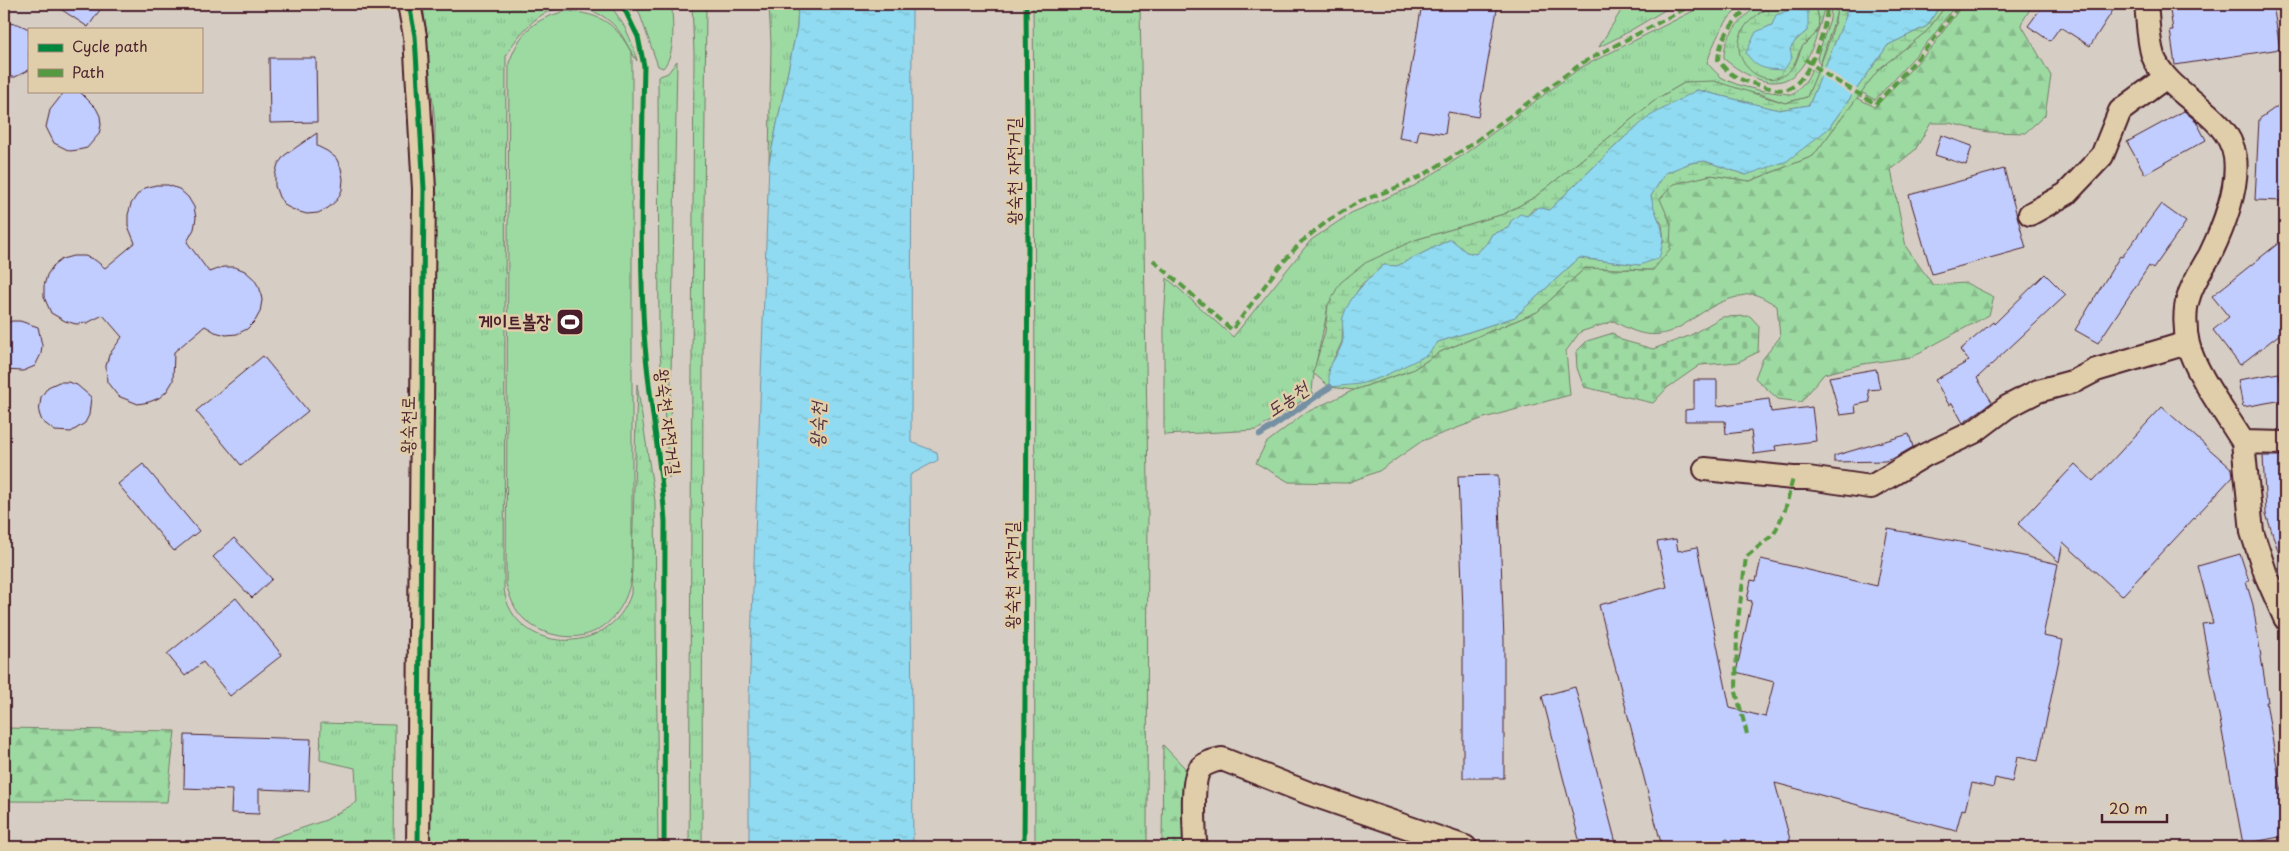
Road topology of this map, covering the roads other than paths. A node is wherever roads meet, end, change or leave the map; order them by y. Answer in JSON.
{"nodes":[{"id":1,"x":409,"y":4,"type":"edge"},
{"id":2,"x":2146,"y":4,"type":"edge"},
{"id":3,"x":2166,"y":77,"type":"junction"},
{"id":4,"x":2030,"y":214,"type":"dead end"},
{"id":5,"x":2187,"y":343,"type":"junction"},
{"id":6,"x":2244,"y":442,"type":"junction"},
{"id":7,"x":2285,"y":443,"type":"edge"},
{"id":8,"x":1705,"y":468,"type":"dead end"},
{"id":9,"x":2285,"y":618,"type":"edge"},
{"id":10,"x":418,"y":847,"type":"edge"},
{"id":11,"x":1194,"y":847,"type":"edge"},
{"id":12,"x":1465,"y":847,"type":"edge"}],
"edges":[{"from":1,"to":10,"type":"street","name":"왕숙천로"},
{"from":2,"to":3,"type":"street"},
{"from":3,"to":4,"type":"street"},
{"from":3,"to":5,"type":"street"},
{"from":5,"to":6,"type":"street"},
{"from":5,"to":8,"type":"street"},
{"from":6,"to":7,"type":"street"},
{"from":6,"to":9,"type":"street"},
{"from":11,"to":12,"type":"street"}]}
